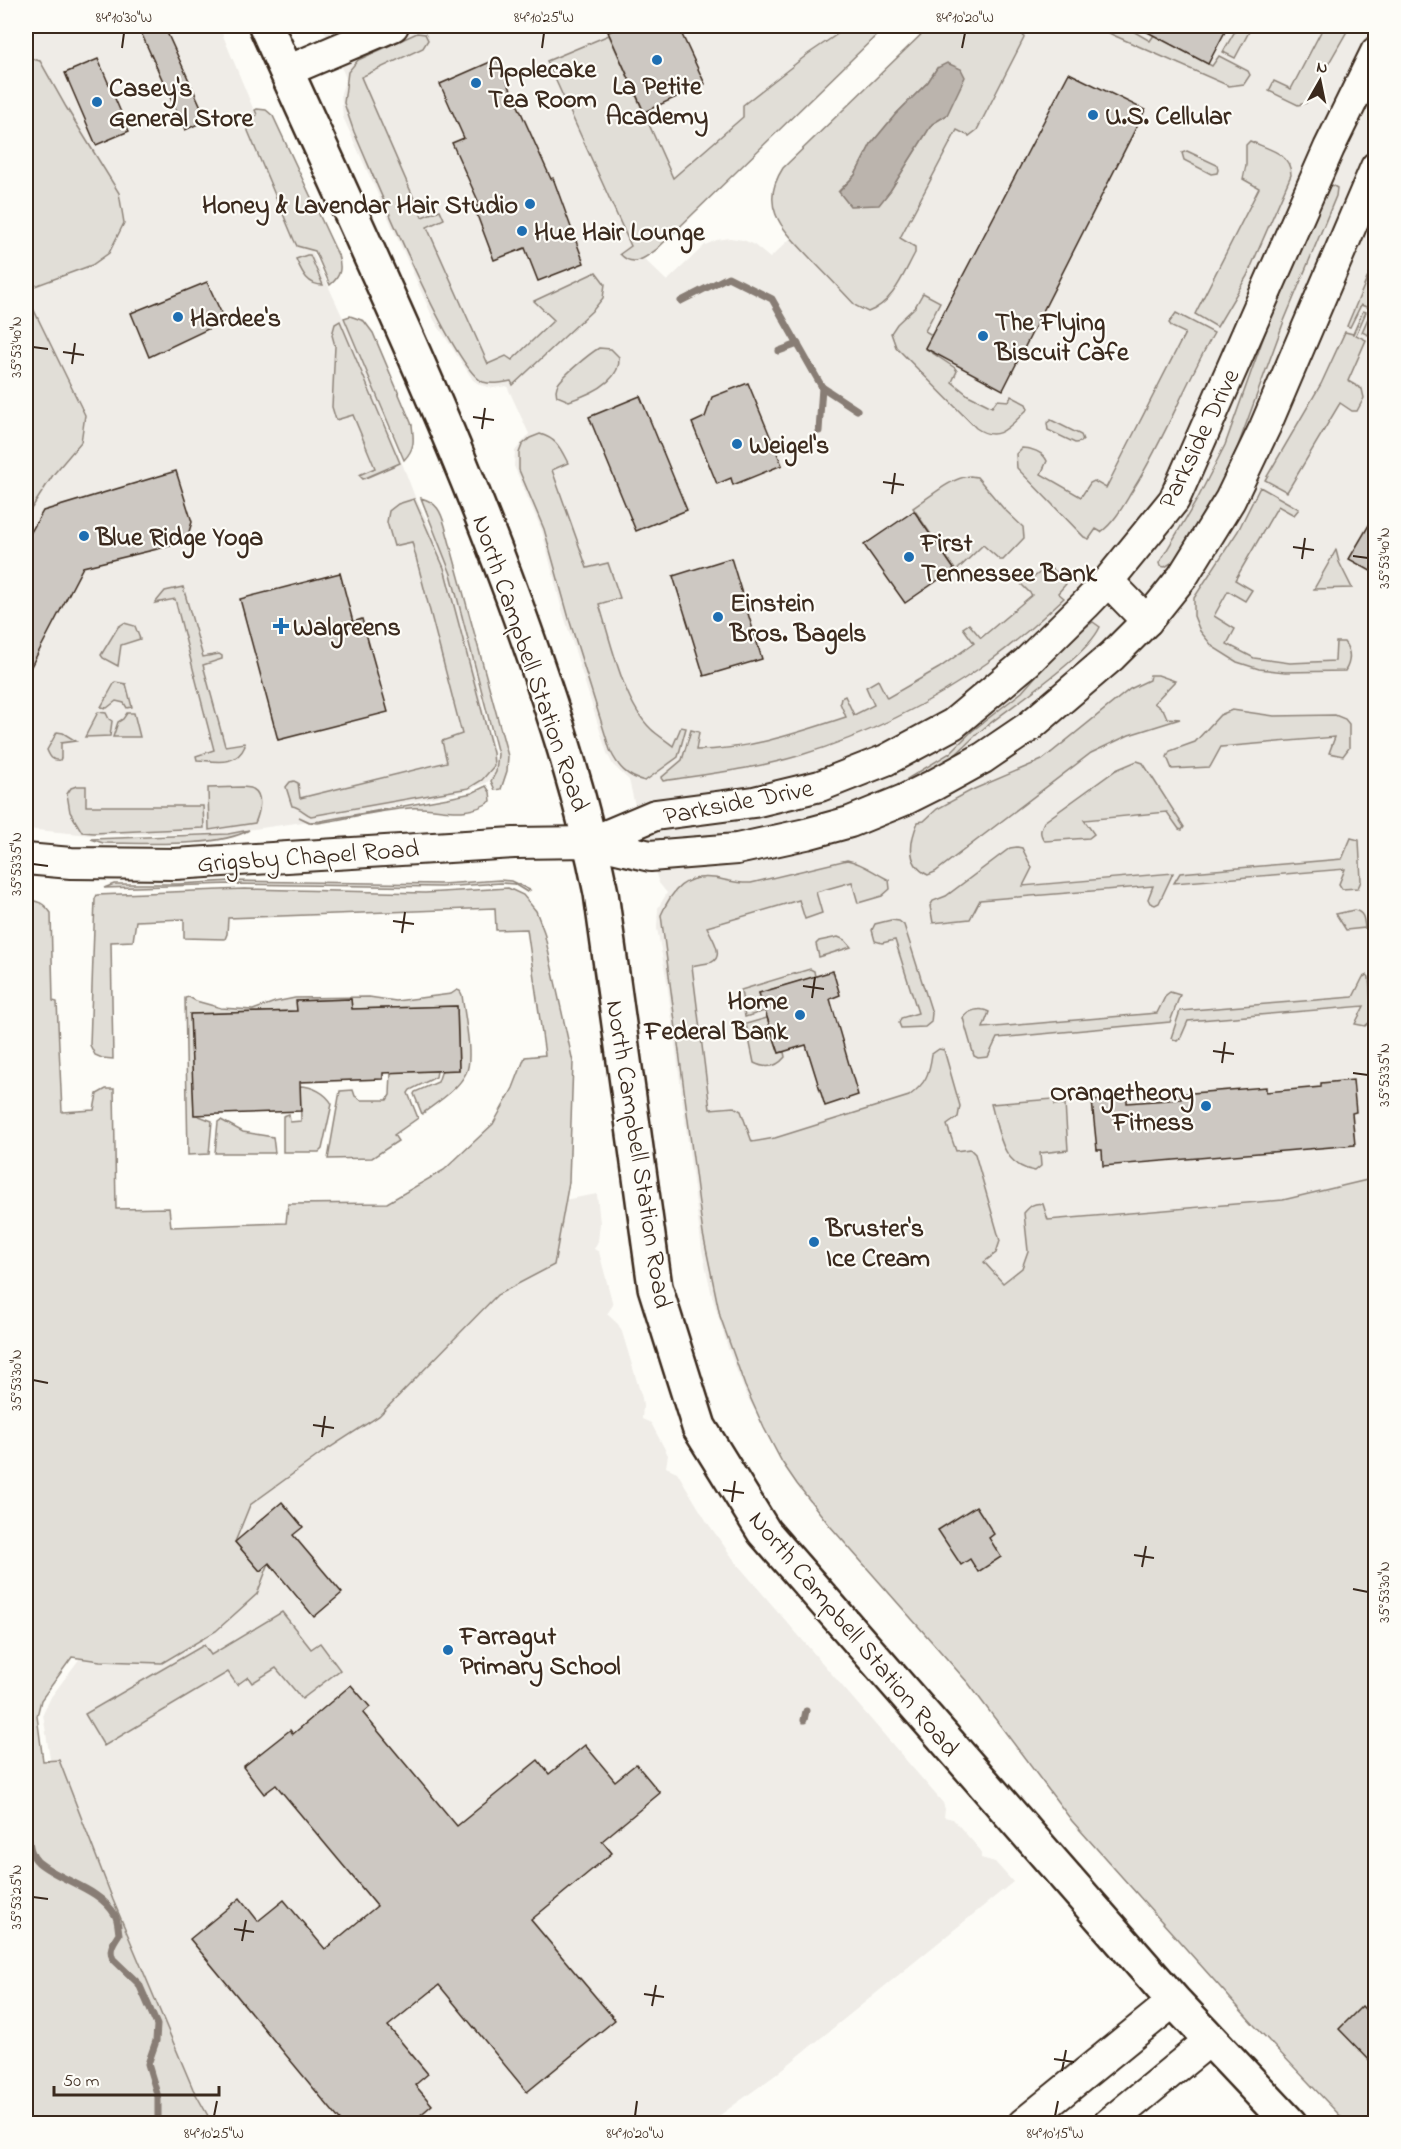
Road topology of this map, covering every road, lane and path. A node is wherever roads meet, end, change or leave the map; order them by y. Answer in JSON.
{"nodes":[{"id":1,"x":266,"y":26,"type":"edge"},
{"id":2,"x":393,"y":26,"type":"edge"},
{"id":3,"x":1376,"y":52,"type":"edge"},
{"id":4,"x":287,"y":71,"type":"junction"},
{"id":5,"x":1329,"y":148,"type":"junction"},
{"id":6,"x":1375,"y":168,"type":"edge"},
{"id":7,"x":1108,"y":581,"type":"junction"},
{"id":8,"x":1147,"y":621,"type":"junction"},
{"id":9,"x":591,"y":842,"type":"junction"},
{"id":10,"x":26,"y":859,"type":"edge"},
{"id":11,"x":1174,"y":2001,"type":"junction"},
{"id":12,"x":1210,"y":2040,"type":"junction"},
{"id":13,"x":1023,"y":2124,"type":"edge"},
{"id":14,"x":1108,"y":2124,"type":"edge"},
{"id":15,"x":1290,"y":2124,"type":"edge"}],
"edges":[{"from":1,"to":4,"type":"main road","name":"North Campbell Station Road"},
{"from":2,"to":4,"type":"street"},
{"from":3,"to":5,"type":"street","name":"Parkside Drive"},
{"from":4,"to":9,"type":"main road","name":"North Campbell Station Road"},
{"from":5,"to":6,"type":"street"},
{"from":5,"to":7,"type":"street","name":"Parkside Drive"},
{"from":6,"to":8,"type":"street","name":"Parkside Drive"},
{"from":7,"to":8,"type":"street"},
{"from":7,"to":9,"type":"street","name":"Parkside Drive"},
{"from":8,"to":9,"type":"street","name":"Parkside Drive"},
{"from":9,"to":10,"type":"street","name":"Grigsby Chapel Road"},
{"from":9,"to":11,"type":"main road","name":"North Campbell Station Road"},
{"from":11,"to":12,"type":"main road","name":"North Campbell Station Road"},
{"from":11,"to":13,"type":"street"},
{"from":12,"to":14,"type":"street"},
{"from":12,"to":15,"type":"main road","name":"North Campbell Station Road"}]}
